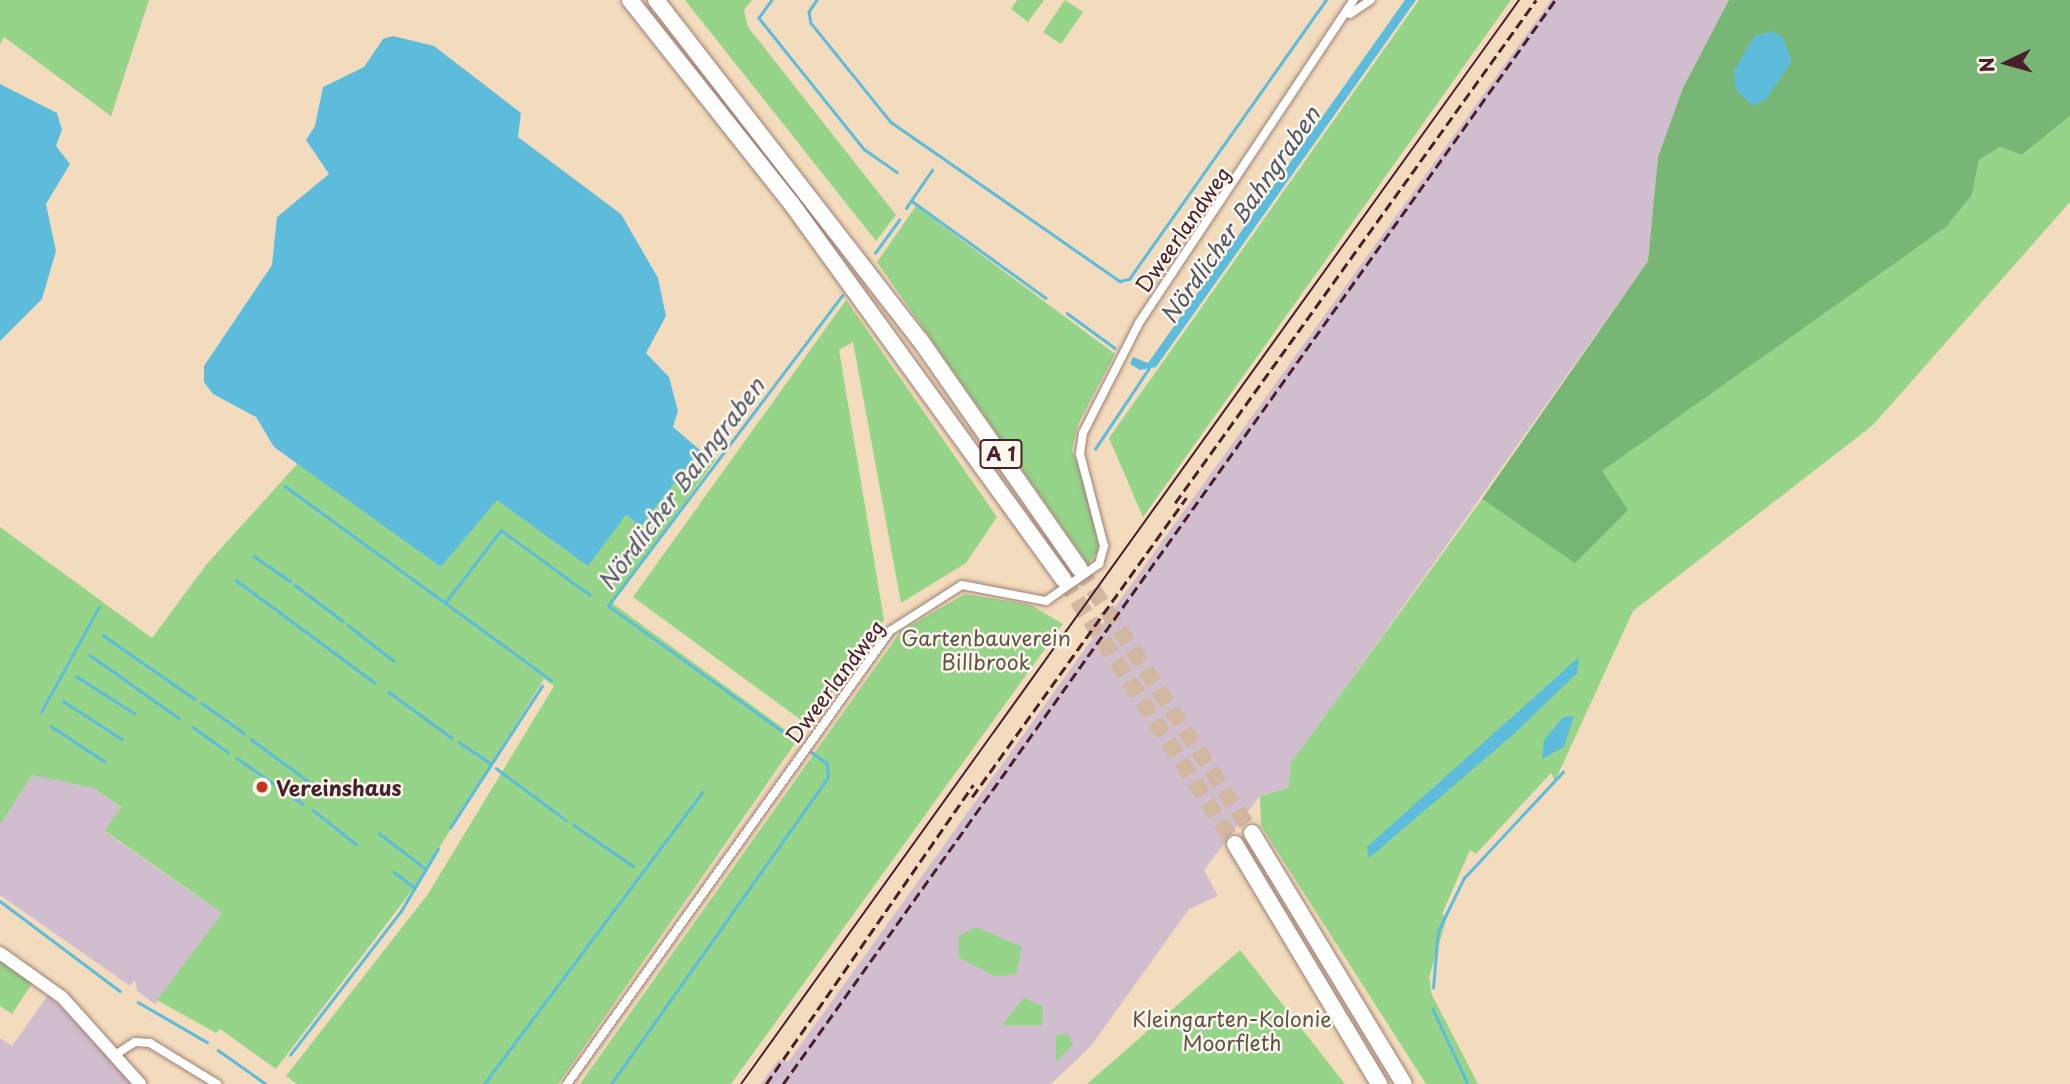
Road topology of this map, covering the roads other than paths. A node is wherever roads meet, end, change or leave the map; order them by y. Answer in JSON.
{"nodes":[{"id":1,"x":630,"y":0,"type":"edge"},
{"id":2,"x":656,"y":0,"type":"edge"},
{"id":3,"x":1354,"y":0,"type":"edge"},
{"id":4,"x":1371,"y":0,"type":"edge"},
{"id":5,"x":1350,"y":14,"type":"junction"},
{"id":6,"x":1080,"y":569,"type":"tunnel mouth"},
{"id":7,"x":1064,"y":580,"type":"tunnel mouth"},
{"id":8,"x":1252,"y":833,"type":"tunnel mouth"},
{"id":9,"x":1235,"y":844,"type":"tunnel mouth"},
{"id":10,"x":0,"y":953,"type":"edge"},
{"id":11,"x":118,"y":1053,"type":"junction"},
{"id":12,"x":140,"y":1084,"type":"edge"},
{"id":13,"x":217,"y":1084,"type":"edge"},
{"id":14,"x":567,"y":1084,"type":"edge"},
{"id":15,"x":1379,"y":1084,"type":"edge"},
{"id":16,"x":1405,"y":1084,"type":"edge"}],
"edges":[{"from":1,"to":7,"type":"highway","number":"A 1"},
{"from":2,"to":6,"type":"highway","number":"A 1"},
{"from":3,"to":5,"type":"street","name":"Dweerlandweg"},
{"from":4,"to":5,"type":"street","name":"Dweerlandweg"},
{"from":5,"to":14,"type":"street","name":"Dweerlandweg"},
{"from":8,"to":16,"type":"highway"},
{"from":9,"to":15,"type":"highway"},
{"from":10,"to":11,"type":"main road"},
{"from":11,"to":12,"type":"main road"},
{"from":11,"to":13,"type":"street"}]}
